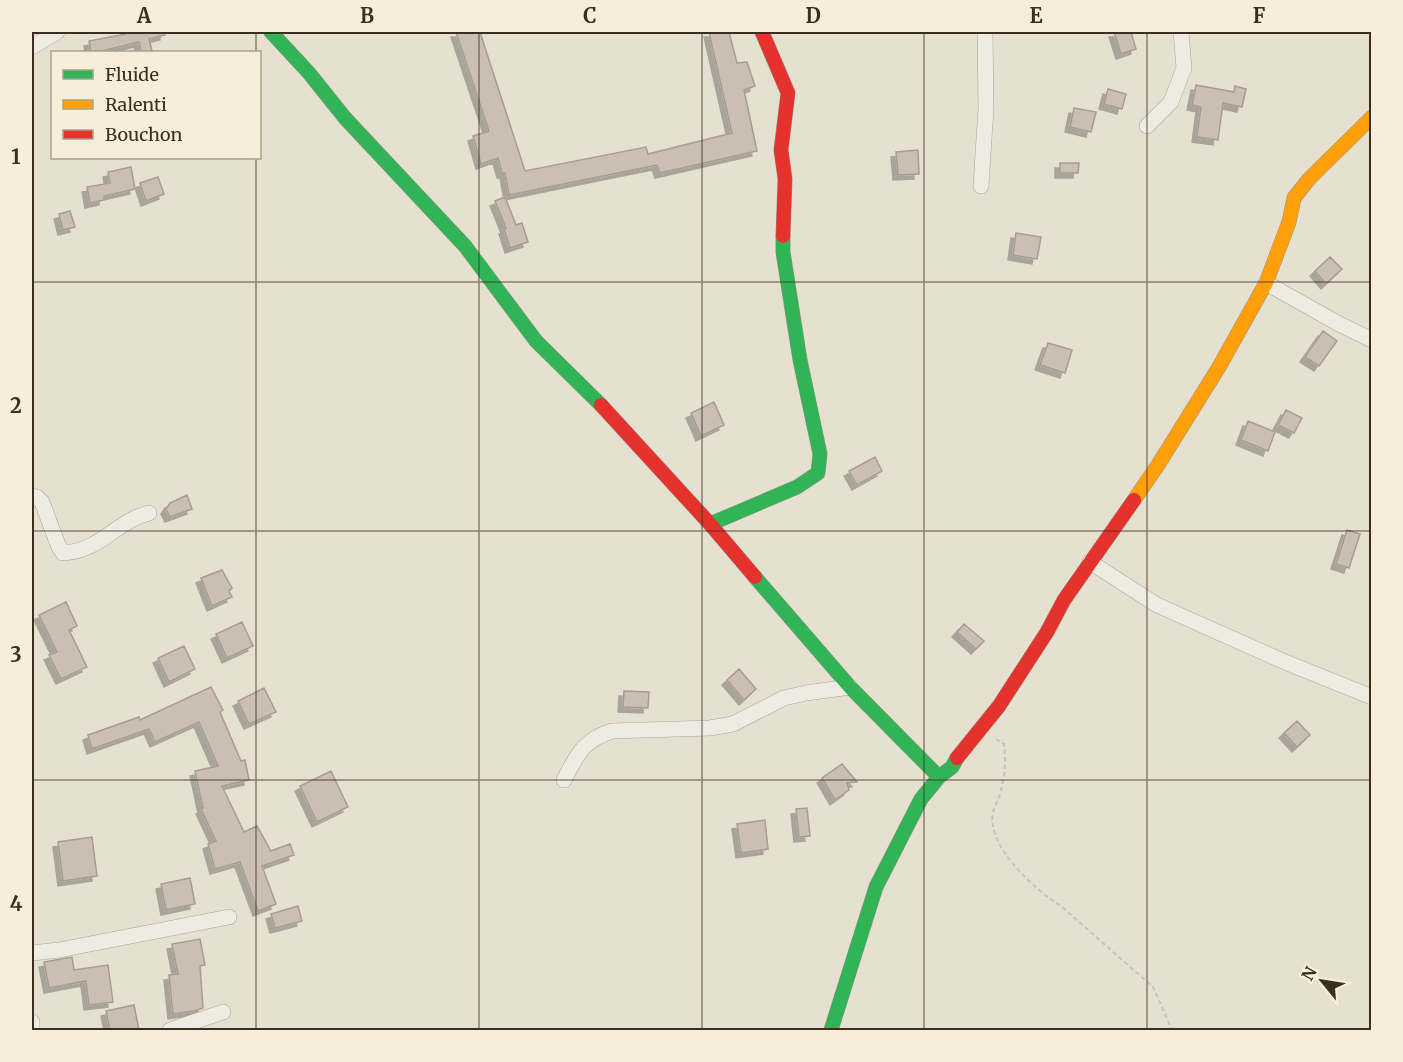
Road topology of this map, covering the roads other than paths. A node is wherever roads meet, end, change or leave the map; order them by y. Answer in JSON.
{"nodes":[{"id":1,"x":57,"y":32,"type":"edge"},
{"id":2,"x":271,"y":32,"type":"edge"},
{"id":3,"x":762,"y":32,"type":"edge"},
{"id":4,"x":985,"y":32,"type":"edge"},
{"id":5,"x":1181,"y":32,"type":"edge"},
{"id":6,"x":32,"y":46,"type":"edge"},
{"id":7,"x":1371,"y":117,"type":"edge"},
{"id":8,"x":1148,"y":126,"type":"dead end"},
{"id":9,"x":981,"y":186,"type":"dead end"},
{"id":10,"x":1266,"y":283,"type":"junction"},
{"id":11,"x":1371,"y":340,"type":"edge"},
{"id":12,"x":32,"y":496,"type":"edge"},
{"id":13,"x":149,"y":513,"type":"dead end"},
{"id":14,"x":710,"y":524,"type":"junction"},
{"id":15,"x":1090,"y":562,"type":"junction"},
{"id":16,"x":850,"y":687,"type":"junction"},
{"id":17,"x":1371,"y":697,"type":"edge"},
{"id":18,"x":939,"y":777,"type":"junction"},
{"id":19,"x":564,"y":780,"type":"dead end"},
{"id":20,"x":229,"y":917,"type":"dead end"},
{"id":21,"x":32,"y":953,"type":"edge"},
{"id":22,"x":223,"y":1012,"type":"dead end"},
{"id":23,"x":32,"y":1022,"type":"edge"},
{"id":24,"x":32,"y":1030,"type":"edge"},
{"id":25,"x":170,"y":1030,"type":"edge"},
{"id":26,"x":831,"y":1030,"type":"edge"}],
"edges":[{"from":1,"to":6,"type":"street"},
{"from":2,"to":14,"type":"street"},
{"from":3,"to":14,"type":"street"},
{"from":4,"to":9,"type":"street"},
{"from":5,"to":8,"type":"street"},
{"from":7,"to":10,"type":"street"},
{"from":10,"to":11,"type":"street"},
{"from":10,"to":15,"type":"street"},
{"from":12,"to":13,"type":"street"},
{"from":14,"to":16,"type":"street"},
{"from":15,"to":17,"type":"street"},
{"from":15,"to":18,"type":"street"},
{"from":16,"to":18,"type":"street"},
{"from":16,"to":19,"type":"street"},
{"from":18,"to":26,"type":"street"},
{"from":20,"to":21,"type":"street"},
{"from":22,"to":25,"type":"street"},
{"from":23,"to":24,"type":"street"}]}
